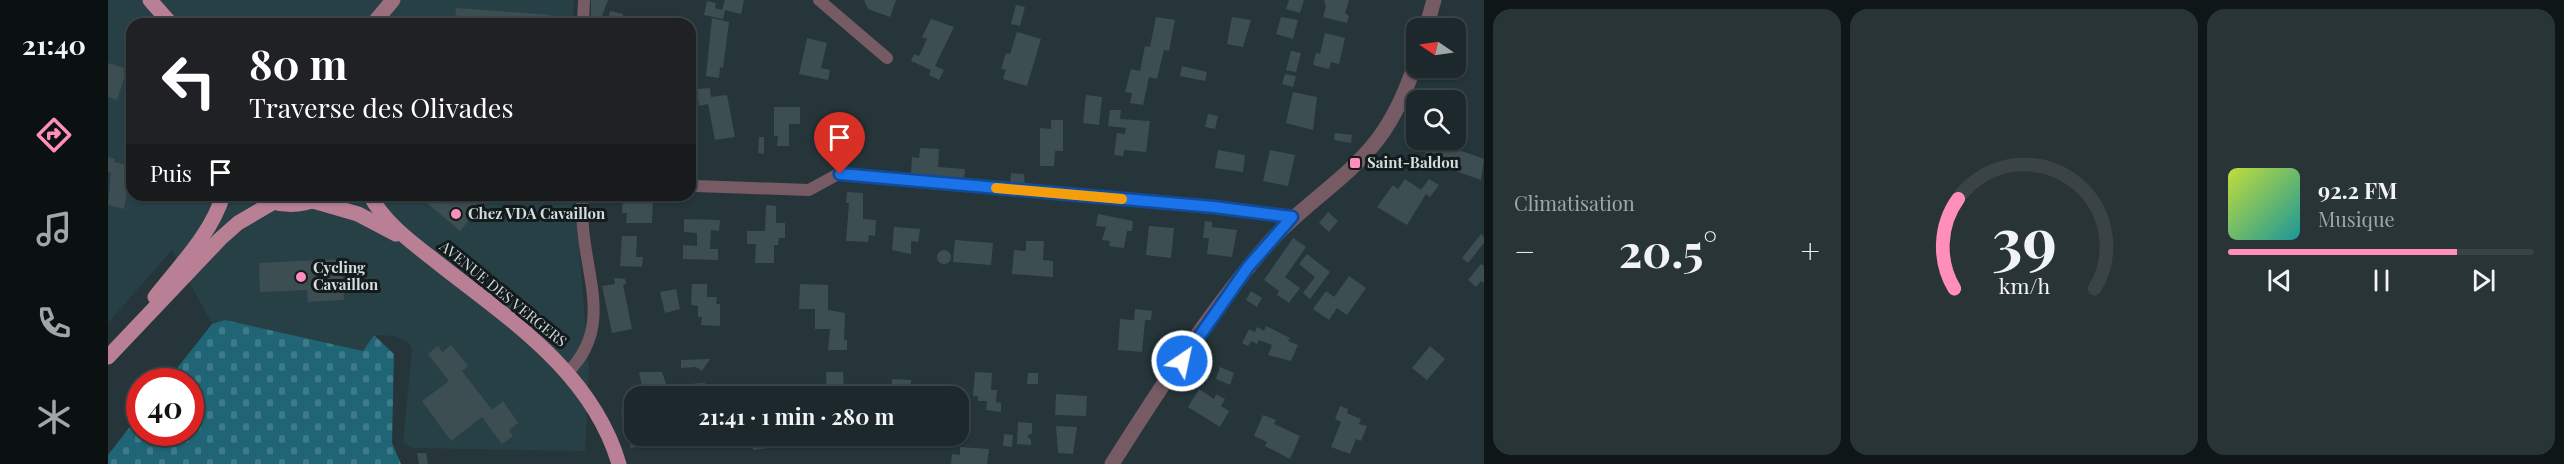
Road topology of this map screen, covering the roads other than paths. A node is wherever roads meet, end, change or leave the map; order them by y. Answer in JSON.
{"nodes":[{"id":1,"x":149,"y":0,"type":"edge"},
{"id":2,"x":395,"y":0,"type":"edge"},
{"id":3,"x":584,"y":0,"type":"edge"},
{"id":4,"x":819,"y":0,"type":"edge"},
{"id":5,"x":1434,"y":0,"type":"edge"},
{"id":6,"x":156,"y":18,"type":"edge"},
{"id":7,"x":166,"y":18,"type":"edge"},
{"id":8,"x":378,"y":18,"type":"edge"},
{"id":9,"x":386,"y":18,"type":"edge"},
{"id":10,"x":583,"y":18,"type":"edge"},
{"id":11,"x":1429,"y":18,"type":"edge"},
{"id":12,"x":887,"y":58,"type":"dead end"},
{"id":13,"x":1410,"y":78,"type":"edge"},
{"id":14,"x":696,"y":186,"type":"edge"},
{"id":15,"x":221,"y":201,"type":"edge"},
{"id":16,"x":303,"y":201,"type":"edge"},
{"id":17,"x":326,"y":201,"type":"edge"},
{"id":18,"x":375,"y":201,"type":"edge"},
{"id":19,"x":582,"y":201,"type":"edge"},
{"id":20,"x":274,"y":202,"type":"joint"},
{"id":21,"x":1292,"y":217,"type":"junction"},
{"id":22,"x":417,"y":246,"type":"junction"},
{"id":23,"x":112,"y":353,"type":"edge"},
{"id":24,"x":568,"y":372,"type":"junction"},
{"id":25,"x":619,"y":464,"type":"edge"},
{"id":26,"x":1112,"y":464,"type":"edge"}],
"edges":[{"from":1,"to":6,"type":"main road"},
{"from":1,"to":7,"type":"main road"},
{"from":2,"to":8,"type":"main road"},
{"from":2,"to":9,"type":"main road"},
{"from":3,"to":10,"type":"street"},
{"from":4,"to":12,"type":"street"},
{"from":5,"to":11,"type":"street"},
{"from":13,"to":21,"type":"street"},
{"from":14,"to":21,"type":"street"},
{"from":15,"to":23,"type":"main road"},
{"from":16,"to":20,"type":"main road"},
{"from":17,"to":22,"type":"main road","name":"AVENUE DES VERGERS"},
{"from":18,"to":22,"type":"main road","name":"AVENUE DES VERGERS"},
{"from":19,"to":24,"type":"street"},
{"from":20,"to":23,"type":"main road"},
{"from":21,"to":26,"type":"street"},
{"from":22,"to":24,"type":"main road","name":"AVENUE DES VERGERS"},
{"from":24,"to":25,"type":"main road","name":"AVENUE DES VERGERS"}]}
